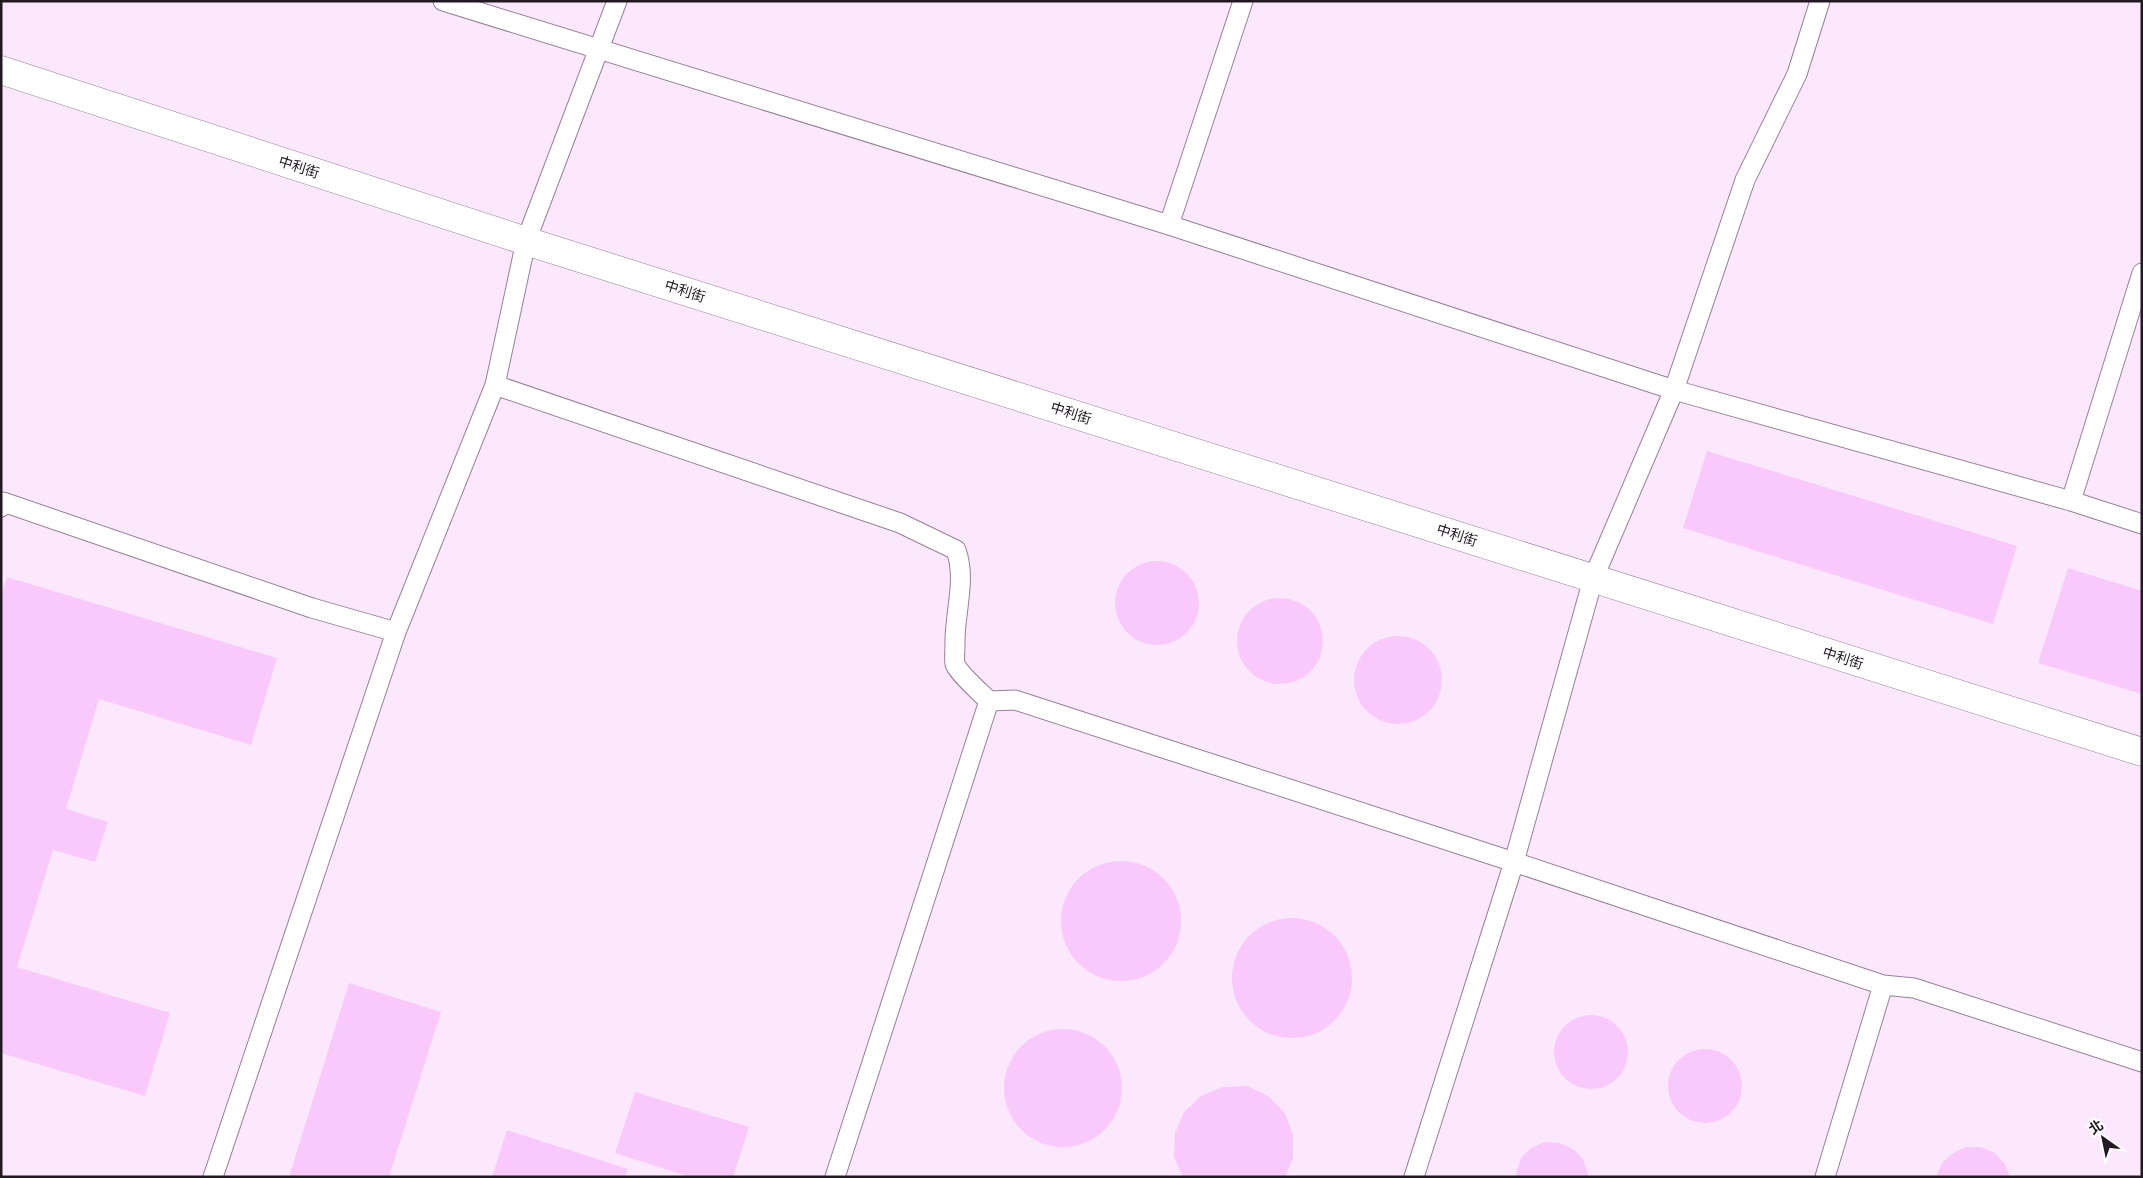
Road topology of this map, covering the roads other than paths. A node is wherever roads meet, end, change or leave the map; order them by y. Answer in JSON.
{"nodes":[{"id":1,"x":443,"y":1,"type":"edge"},
{"id":2,"x":617,"y":1,"type":"edge"},
{"id":3,"x":1243,"y":1,"type":"edge"},
{"id":4,"x":1820,"y":1,"type":"edge"},
{"id":5,"x":599,"y":50,"type":"junction"},
{"id":6,"x":1,"y":70,"type":"edge"},
{"id":7,"x":1169,"y":225,"type":"junction"},
{"id":8,"x":526,"y":241,"type":"junction"},
{"id":9,"x":2142,"y":273,"type":"edge"},
{"id":10,"x":495,"y":385,"type":"junction"},
{"id":11,"x":1674,"y":390,"type":"junction"},
{"id":12,"x":2071,"y":501,"type":"junction"},
{"id":13,"x":1,"y":507,"type":"edge"},
{"id":14,"x":2142,"y":524,"type":"edge"},
{"id":15,"x":1593,"y":579,"type":"junction"},
{"id":16,"x":396,"y":632,"type":"junction"},
{"id":17,"x":989,"y":701,"type":"junction"},
{"id":18,"x":2142,"y":752,"type":"edge"},
{"id":19,"x":1514,"y":862,"type":"junction"},
{"id":20,"x":1883,"y":985,"type":"junction"},
{"id":21,"x":2142,"y":1062,"type":"edge"},
{"id":22,"x":213,"y":1177,"type":"edge"},
{"id":23,"x":835,"y":1177,"type":"edge"},
{"id":24,"x":1414,"y":1177,"type":"edge"},
{"id":25,"x":1825,"y":1177,"type":"edge"}],
"edges":[{"from":1,"to":5,"type":"lane"},
{"from":2,"to":5,"type":"lane"},
{"from":3,"to":7,"type":"lane"},
{"from":4,"to":11,"type":"lane"},
{"from":5,"to":7,"type":"lane"},
{"from":5,"to":8,"type":"lane"},
{"from":6,"to":8,"type":"street","name":"中利街"},
{"from":7,"to":11,"type":"lane"},
{"from":8,"to":10,"type":"lane"},
{"from":8,"to":15,"type":"street","name":"中利街"},
{"from":9,"to":12,"type":"lane"},
{"from":10,"to":16,"type":"lane"},
{"from":10,"to":17,"type":"lane"},
{"from":11,"to":12,"type":"lane"},
{"from":11,"to":15,"type":"lane"},
{"from":12,"to":14,"type":"lane"},
{"from":13,"to":16,"type":"lane"},
{"from":15,"to":18,"type":"street","name":"中利街"},
{"from":15,"to":19,"type":"lane"},
{"from":16,"to":22,"type":"lane"},
{"from":17,"to":19,"type":"lane"},
{"from":17,"to":23,"type":"lane"},
{"from":19,"to":20,"type":"lane"},
{"from":19,"to":24,"type":"lane"},
{"from":20,"to":21,"type":"lane"},
{"from":20,"to":25,"type":"lane"}]}
